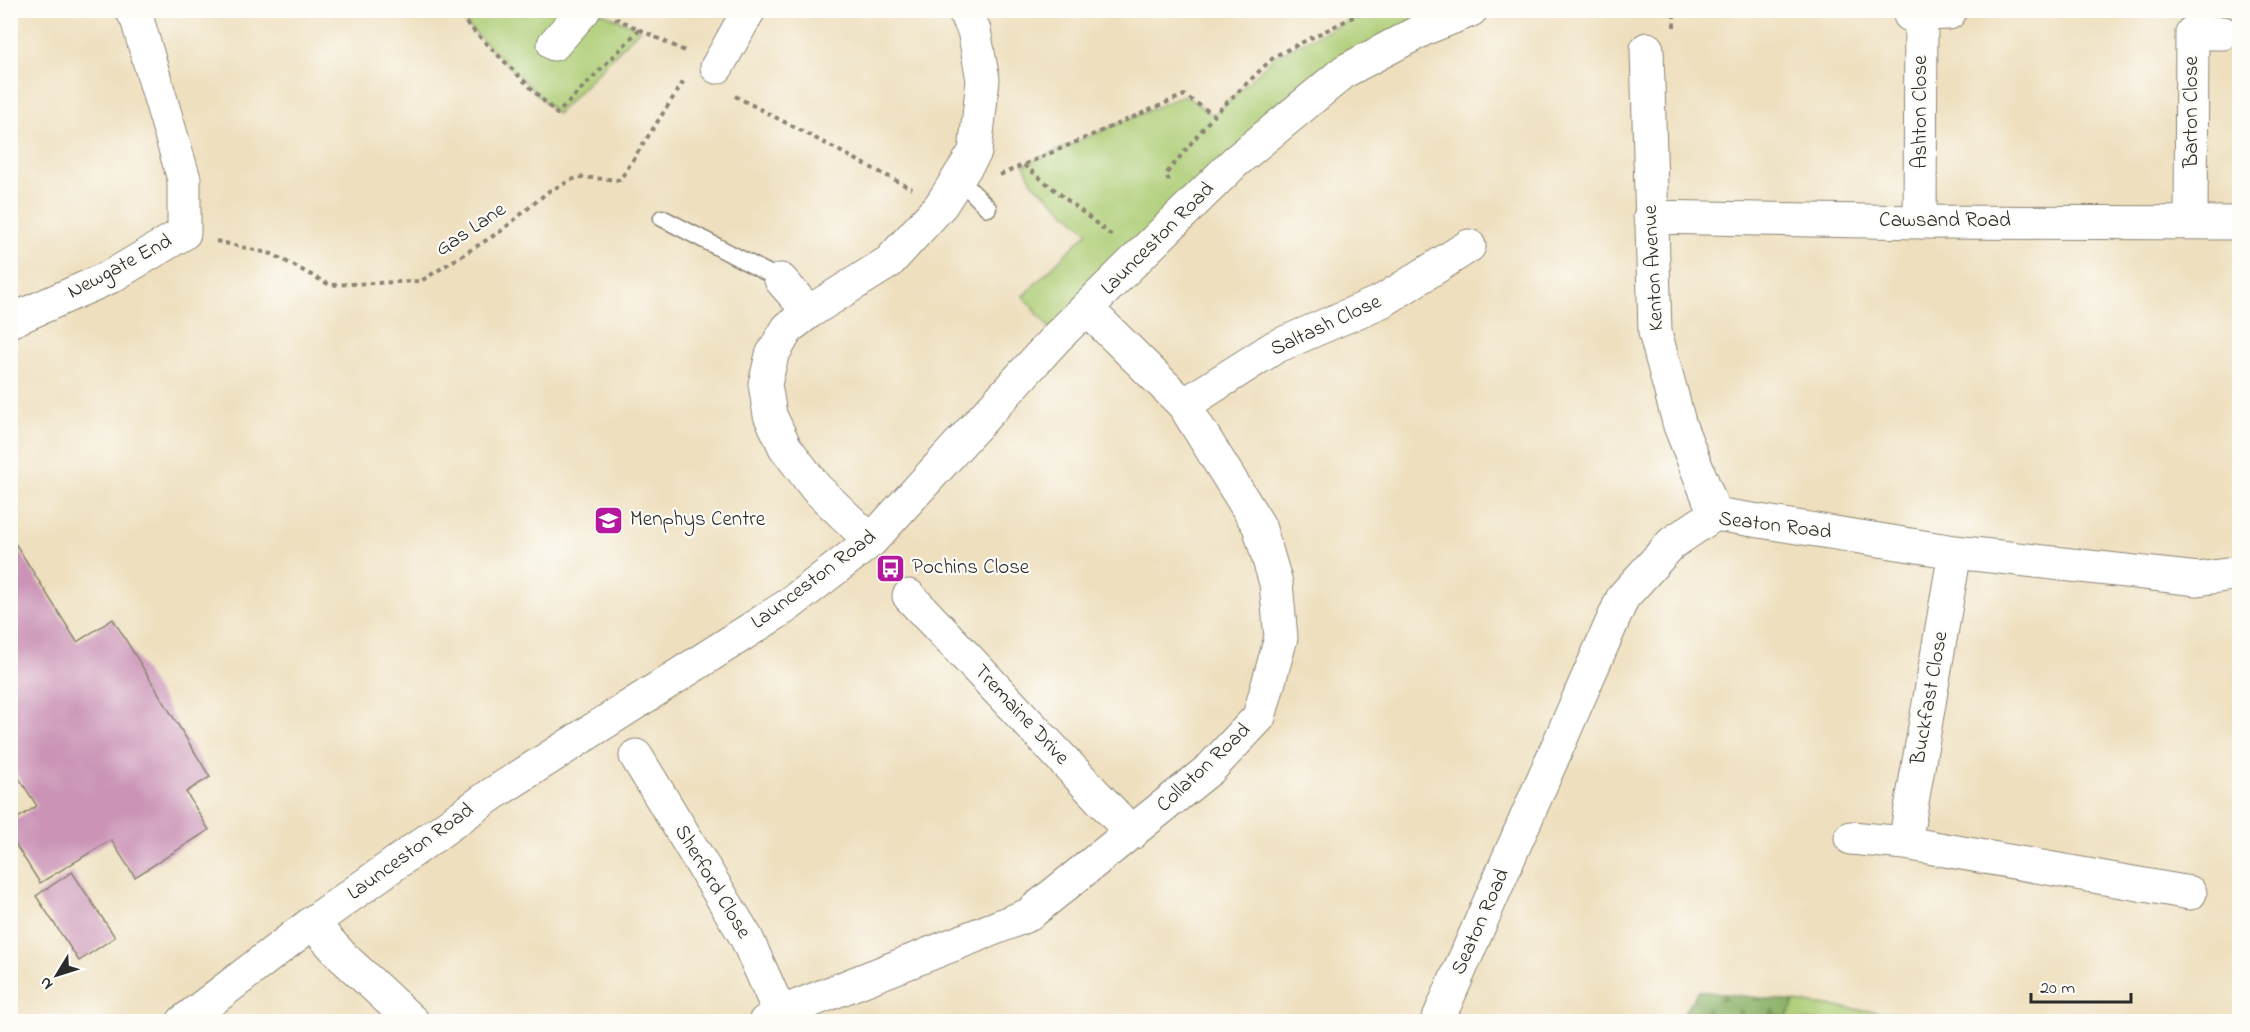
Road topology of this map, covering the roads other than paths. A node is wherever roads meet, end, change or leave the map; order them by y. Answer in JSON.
{"nodes":[{"id":1,"x":132,"y":10,"type":"edge"},
{"id":2,"x":749,"y":10,"type":"edge"},
{"id":3,"x":964,"y":10,"type":"edge"},
{"id":4,"x":1471,"y":10,"type":"edge"},
{"id":5,"x":596,"y":13,"type":"edge"},
{"id":6,"x":1927,"y":14,"type":"dead end"},
{"id":7,"x":1422,"y":19,"type":"edge"},
{"id":8,"x":2223,"y":33,"type":"dead end"},
{"id":9,"x":554,"y":44,"type":"dead end"},
{"id":10,"x":1647,"y":50,"type":"dead end"},
{"id":11,"x":724,"y":80,"type":"road end"},
{"id":12,"x":950,"y":192,"type":"junction"},
{"id":13,"x":988,"y":208,"type":"dead end"},
{"id":14,"x":1650,"y":217,"type":"junction"},
{"id":15,"x":662,"y":218,"type":"dead end"},
{"id":16,"x":1920,"y":222,"type":"junction"},
{"id":17,"x":2191,"y":222,"type":"junction"},
{"id":18,"x":2240,"y":224,"type":"edge"},
{"id":19,"x":1469,"y":246,"type":"dead end"},
{"id":20,"x":781,"y":280,"type":"joint"},
{"id":21,"x":1087,"y":309,"type":"junction"},
{"id":22,"x":809,"y":312,"type":"junction"},
{"id":23,"x":10,"y":321,"type":"edge"},
{"id":24,"x":1184,"y":405,"type":"junction"},
{"id":25,"x":1715,"y":514,"type":"junction"},
{"id":26,"x":871,"y":541,"type":"junction"},
{"id":27,"x":1955,"y":552,"type":"junction"},
{"id":28,"x":2240,"y":573,"type":"edge"},
{"id":29,"x":909,"y":596,"type":"dead end"},
{"id":30,"x":636,"y":756,"type":"dead end"},
{"id":31,"x":1132,"y":833,"type":"junction"},
{"id":32,"x":1851,"y":838,"type":"dead end"},
{"id":33,"x":1905,"y":843,"type":"junction"},
{"id":34,"x":2190,"y":892,"type":"dead end"},
{"id":35,"x":312,"y":923,"type":"junction"},
{"id":36,"x":772,"y":1017,"type":"edge"},
{"id":37,"x":183,"y":1022,"type":"edge"},
{"id":38,"x":413,"y":1022,"type":"edge"},
{"id":39,"x":1437,"y":1022,"type":"edge"}],
"edges":[{"from":1,"to":23,"type":"street","name":"Newgate End"},
{"from":2,"to":11,"type":"street"},
{"from":3,"to":12,"type":"street"},
{"from":4,"to":7,"type":"street","name":"Launceston Road"},
{"from":5,"to":9,"type":"street"},
{"from":6,"to":16,"type":"street","name":"Ashton Close"},
{"from":7,"to":21,"type":"street","name":"Launceston Road"},
{"from":8,"to":17,"type":"street","name":"Barton Close"},
{"from":10,"to":14,"type":"street","name":"Kenton Avenue"},
{"from":12,"to":13,"type":"lane"},
{"from":12,"to":22,"type":"street"},
{"from":14,"to":16,"type":"street","name":"Cawsand Road"},
{"from":14,"to":25,"type":"street","name":"Kenton Avenue"},
{"from":15,"to":20,"type":"lane"},
{"from":16,"to":17,"type":"street","name":"Cawsand Road"},
{"from":17,"to":18,"type":"street","name":"Cawsand Road"},
{"from":19,"to":24,"type":"street","name":"Saltash Close"},
{"from":20,"to":22,"type":"street"},
{"from":21,"to":24,"type":"street","name":"Collaton Road"},
{"from":21,"to":26,"type":"street","name":"Launceston Road"},
{"from":22,"to":26,"type":"street"},
{"from":24,"to":31,"type":"street","name":"Collaton Road"},
{"from":25,"to":27,"type":"street","name":"Seaton Road"},
{"from":25,"to":39,"type":"street","name":"Seaton Road"},
{"from":26,"to":35,"type":"street","name":"Launceston Road"},
{"from":27,"to":28,"type":"street","name":"Seaton Road"},
{"from":27,"to":33,"type":"street","name":"Buckfast Close"},
{"from":29,"to":31,"type":"street","name":"Tremaine Drive"},
{"from":30,"to":36,"type":"street","name":"Sherford Close"},
{"from":31,"to":36,"type":"street","name":"Collaton Road"},
{"from":32,"to":33,"type":"street"},
{"from":33,"to":34,"type":"street"},
{"from":35,"to":37,"type":"street","name":"Launceston Road"},
{"from":35,"to":38,"type":"street"}]}
